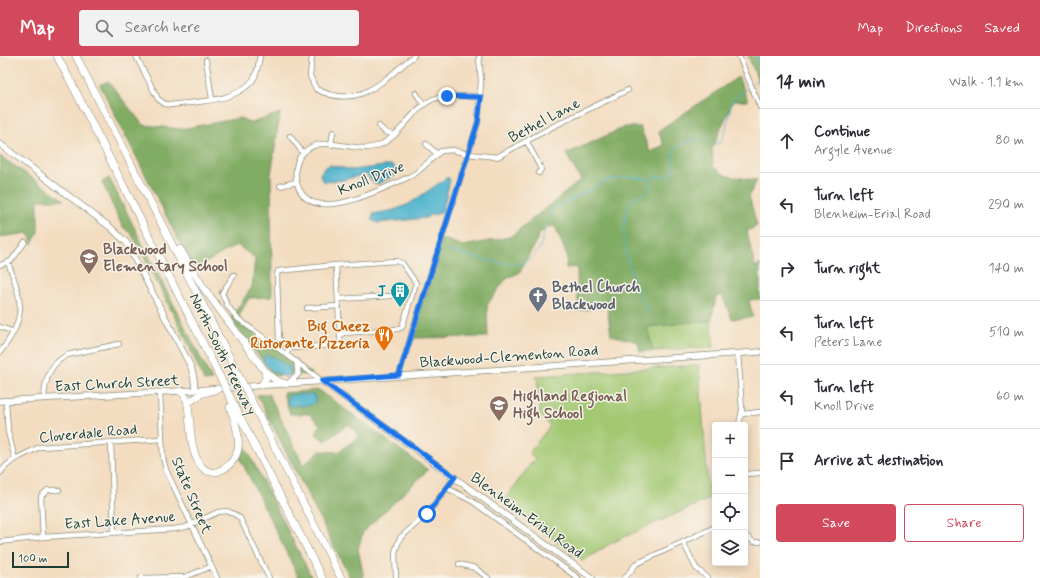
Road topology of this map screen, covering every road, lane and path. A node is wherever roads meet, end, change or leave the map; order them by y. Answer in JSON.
{"nodes":[{"id":1,"x":56,"y":56,"type":"edge"},
{"id":2,"x":76,"y":56,"type":"edge"},
{"id":3,"x":136,"y":56,"type":"edge"},
{"id":4,"x":260,"y":56,"type":"edge"},
{"id":5,"x":312,"y":56,"type":"edge"},
{"id":6,"x":414,"y":56,"type":"edge"},
{"id":7,"x":479,"y":56,"type":"edge"},
{"id":8,"x":739,"y":56,"type":"edge"},
{"id":9,"x":206,"y":60,"type":"dead end"},
{"id":10,"x":628,"y":90,"type":"dead end"},
{"id":11,"x":416,"y":93,"type":"dead end"},
{"id":12,"x":481,"y":97,"type":"junction"},
{"id":13,"x":212,"y":99,"type":"junction"},
{"id":14,"x":424,"y":105,"type":"junction"},
{"id":15,"x":760,"y":107,"type":"edge"},
{"id":16,"x":379,"y":126,"type":"dead end"},
{"id":17,"x":332,"y":132,"type":"dead end"},
{"id":18,"x":395,"y":135,"type":"junction"},
{"id":19,"x":290,"y":136,"type":"dead end"},
{"id":20,"x":527,"y":142,"type":"junction"},
{"id":21,"x":0,"y":144,"type":"edge"},
{"id":22,"x":331,"y":144,"type":"junction"},
{"id":23,"x":426,"y":144,"type":"dead end"},
{"id":24,"x":303,"y":153,"type":"junction"},
{"id":25,"x":436,"y":153,"type":"junction"},
{"id":26,"x":468,"y":154,"type":"junction"},
{"id":27,"x":538,"y":173,"type":"dead end"},
{"id":28,"x":296,"y":182,"type":"junction"},
{"id":29,"x":280,"y":186,"type":"dead end"},
{"id":30,"x":144,"y":187,"type":"junction"},
{"id":31,"x":24,"y":242,"type":"dead end"},
{"id":32,"x":8,"y":263,"type":"junction"},
{"id":33,"x":0,"y":265,"type":"edge"},
{"id":34,"x":336,"y":266,"type":"junction"},
{"id":35,"x":234,"y":275,"type":"dead end"},
{"id":36,"x":414,"y":294,"type":"junction"},
{"id":37,"x":392,"y":296,"type":"dead end"},
{"id":38,"x":423,"y":297,"type":"junction"},
{"id":39,"x":338,"y":299,"type":"junction"},
{"id":40,"x":339,"y":306,"type":"junction"},
{"id":41,"x":307,"y":308,"type":"dead end"},
{"id":42,"x":0,"y":328,"type":"edge"},
{"id":43,"x":14,"y":332,"type":"junction"},
{"id":44,"x":340,"y":336,"type":"junction"},
{"id":45,"x":279,"y":339,"type":"junction"},
{"id":46,"x":119,"y":344,"type":"dead end"},
{"id":47,"x":274,"y":346,"type":"junction"},
{"id":48,"x":291,"y":348,"type":"junction"},
{"id":49,"x":0,"y":352,"type":"edge"},
{"id":50,"x":760,"y":352,"type":"edge"},
{"id":51,"x":738,"y":353,"type":"junction"},
{"id":52,"x":286,"y":354,"type":"junction"},
{"id":53,"x":297,"y":362,"type":"junction"},
{"id":54,"x":265,"y":371,"type":"junction"},
{"id":55,"x":399,"y":375,"type":"junction"},
{"id":56,"x":322,"y":381,"type":"junction"},
{"id":57,"x":288,"y":384,"type":"junction"},
{"id":58,"x":262,"y":385,"type":"junction"},
{"id":59,"x":236,"y":387,"type":"joint"},
{"id":60,"x":218,"y":389,"type":"junction"},
{"id":61,"x":194,"y":390,"type":"junction"},
{"id":62,"x":180,"y":391,"type":"junction"},
{"id":63,"x":160,"y":393,"type":"junction"},
{"id":64,"x":227,"y":395,"type":"junction"},
{"id":65,"x":44,"y":399,"type":"junction"},
{"id":66,"x":3,"y":401,"type":"edge"},
{"id":67,"x":192,"y":401,"type":"junction"},
{"id":68,"x":189,"y":410,"type":"junction"},
{"id":69,"x":760,"y":412,"type":"edge"},
{"id":70,"x":742,"y":414,"type":"junction"},
{"id":71,"x":740,"y":422,"type":"edge"},
{"id":72,"x":162,"y":439,"type":"junction"},
{"id":73,"x":111,"y":442,"type":"junction"},
{"id":74,"x":15,"y":459,"type":"junction"},
{"id":75,"x":760,"y":472,"type":"edge"},
{"id":76,"x":0,"y":473,"type":"edge"},
{"id":77,"x":748,"y":474,"type":"edge"},
{"id":78,"x":455,"y":477,"type":"junction"},
{"id":79,"x":447,"y":488,"type":"junction"},
{"id":80,"x":59,"y":490,"type":"dead end"},
{"id":81,"x":191,"y":524,"type":"junction"},
{"id":82,"x":712,"y":528,"type":"edge"},
{"id":83,"x":114,"y":533,"type":"junction"},
{"id":84,"x":43,"y":537,"type":"junction"},
{"id":85,"x":748,"y":537,"type":"edge"},
{"id":86,"x":0,"y":542,"type":"edge"},
{"id":87,"x":683,"y":542,"type":"junction"},
{"id":88,"x":760,"y":542,"type":"edge"},
{"id":89,"x":459,"y":564,"type":"dead end"},
{"id":90,"x":210,"y":567,"type":"junction"},
{"id":91,"x":141,"y":578,"type":"edge"},
{"id":92,"x":185,"y":578,"type":"edge"},
{"id":93,"x":217,"y":578,"type":"edge"},
{"id":94,"x":269,"y":578,"type":"edge"},
{"id":95,"x":322,"y":578,"type":"edge"},
{"id":96,"x":341,"y":578,"type":"edge"},
{"id":97,"x":396,"y":578,"type":"edge"},
{"id":98,"x":488,"y":578,"type":"edge"},
{"id":99,"x":578,"y":578,"type":"edge"},
{"id":100,"x":592,"y":578,"type":"edge"},
{"id":101,"x":625,"y":578,"type":"edge"},
{"id":102,"x":708,"y":578,"type":"edge"}],
"edges":[{"from":1,"to":64,"type":"highway","name":"North-South Freeway","bridge":true},
{"from":2,"to":30,"type":"highway","name":"North-South Freeway"},
{"from":3,"to":13,"type":"street"},
{"from":4,"to":13,"type":"street"},
{"from":5,"to":6,"type":"street"},
{"from":7,"to":12,"type":"street"},
{"from":8,"to":15,"type":"street"},
{"from":9,"to":13,"type":"street"},
{"from":10,"to":20,"type":"street","name":"Bethel Lane"},
{"from":11,"to":14,"type":"street"},
{"from":12,"to":14,"type":"street","name":"Knoll Drive"},
{"from":12,"to":26,"type":"street"},
{"from":14,"to":18,"type":"street","name":"Knoll Drive"},
{"from":16,"to":18,"type":"street"},
{"from":17,"to":22,"type":"street"},
{"from":18,"to":22,"type":"street","name":"Knoll Drive"},
{"from":19,"to":24,"type":"street"},
{"from":20,"to":26,"type":"street","name":"Bethel Lane"},
{"from":20,"to":27,"type":"street"},
{"from":21,"to":61,"type":"main road"},
{"from":22,"to":24,"type":"street","name":"Knoll Drive"},
{"from":23,"to":25,"type":"street"},
{"from":24,"to":28,"type":"street"},
{"from":25,"to":26,"type":"street"},
{"from":25,"to":28,"type":"street","name":"Knoll Drive"},
{"from":26,"to":38,"type":"street"},
{"from":28,"to":29,"type":"street"},
{"from":30,"to":54,"type":"highway"},
{"from":30,"to":96,"type":"highway","name":"North-South Freeway","bridge":true},
{"from":31,"to":32,"type":"street"},
{"from":32,"to":33,"type":"street"},
{"from":32,"to":43,"type":"street"},
{"from":34,"to":36,"type":"street"},
{"from":34,"to":39,"type":"street"},
{"from":34,"to":45,"type":"street"},
{"from":35,"to":47,"type":"street","name":"Blenheim-Erial Road"},
{"from":36,"to":38,"type":"street"},
{"from":36,"to":44,"type":"street"},
{"from":37,"to":39,"type":"street"},
{"from":38,"to":55,"type":"street"},
{"from":39,"to":40,"type":"street"},
{"from":40,"to":41,"type":"street"},
{"from":40,"to":44,"type":"street"},
{"from":42,"to":43,"type":"street"},
{"from":43,"to":49,"type":"street"},
{"from":44,"to":48,"type":"street"},
{"from":45,"to":47,"type":"street"},
{"from":45,"to":48,"type":"street"},
{"from":46,"to":65,"type":"street"},
{"from":47,"to":52,"type":"street","name":"Blenheim-Erial Road"},
{"from":48,"to":52,"type":"street"},
{"from":50,"to":51,"type":"main road","name":"Blackwood-Clementon Road"},
{"from":51,"to":55,"type":"main road","name":"Blackwood-Clementon Road"},
{"from":51,"to":70,"type":"street"},
{"from":52,"to":53,"type":"street","name":"Blenheim-Erial Road"},
{"from":53,"to":56,"type":"street","name":"Blenheim-Erial Road"},
{"from":53,"to":57,"type":"main road"},
{"from":54,"to":57,"type":"highway"},
{"from":54,"to":58,"type":"highway"},
{"from":55,"to":56,"type":"main road","name":"Blackwood-Clementon Road"},
{"from":56,"to":57,"type":"main road","name":"Blackwood-Clementon Road"},
{"from":56,"to":78,"type":"main road","name":"Blenheim-Erial Road"},
{"from":57,"to":58,"type":"main road","name":"Blackwood-Clementon Road"},
{"from":58,"to":59,"type":"main road","name":"Blackwood-Clementon Road"},
{"from":59,"to":60,"type":"main road","name":"East Church Street"},
{"from":60,"to":61,"type":"main road","name":"East Church Street"},
{"from":60,"to":67,"type":"highway"},
{"from":61,"to":62,"type":"main road","name":"East Church Street"},
{"from":61,"to":67,"type":"highway"},
{"from":62,"to":63,"type":"main road","name":"East Church Street"},
{"from":62,"to":68,"type":"highway"},
{"from":63,"to":65,"type":"main road","name":"East Church Street"},
{"from":63,"to":72,"type":"street","name":"State Street"},
{"from":64,"to":68,"type":"highway"},
{"from":64,"to":95,"type":"highway","name":"North-South Freeway"},
{"from":65,"to":66,"type":"main road","name":"East Church Street"},
{"from":66,"to":74,"type":"street"},
{"from":67,"to":68,"type":"highway"},
{"from":69,"to":70,"type":"street"},
{"from":70,"to":71,"type":"street"},
{"from":72,"to":73,"type":"street","name":"Cloverdale Road"},
{"from":72,"to":81,"type":"street","name":"State Street"},
{"from":73,"to":74,"type":"street","name":"Cloverdale Road"},
{"from":73,"to":83,"type":"street"},
{"from":74,"to":76,"type":"street","name":"Cloverdale Road"},
{"from":75,"to":77,"type":"street"},
{"from":78,"to":79,"type":"street"},
{"from":78,"to":100,"type":"main road","name":"Blenheim-Erial Road"},
{"from":79,"to":97,"type":"street"},
{"from":79,"to":99,"type":"street"},
{"from":80,"to":84,"type":"street"},
{"from":81,"to":83,"type":"street","name":"East Lake Avenue"},
{"from":81,"to":90,"type":"street","name":"State Street"},
{"from":81,"to":94,"type":"street","name":"East Lake Avenue"},
{"from":82,"to":87,"type":"street"},
{"from":83,"to":84,"type":"street","name":"East Lake Avenue"},
{"from":84,"to":86,"type":"street","name":"East Lake Avenue"},
{"from":85,"to":88,"type":"street"},
{"from":87,"to":101,"type":"street"},
{"from":87,"to":102,"type":"street"},
{"from":89,"to":98,"type":"street"},
{"from":90,"to":92,"type":"street"},
{"from":90,"to":93,"type":"street","name":"State Street"},
{"from":91,"to":92,"type":"street"}]}
